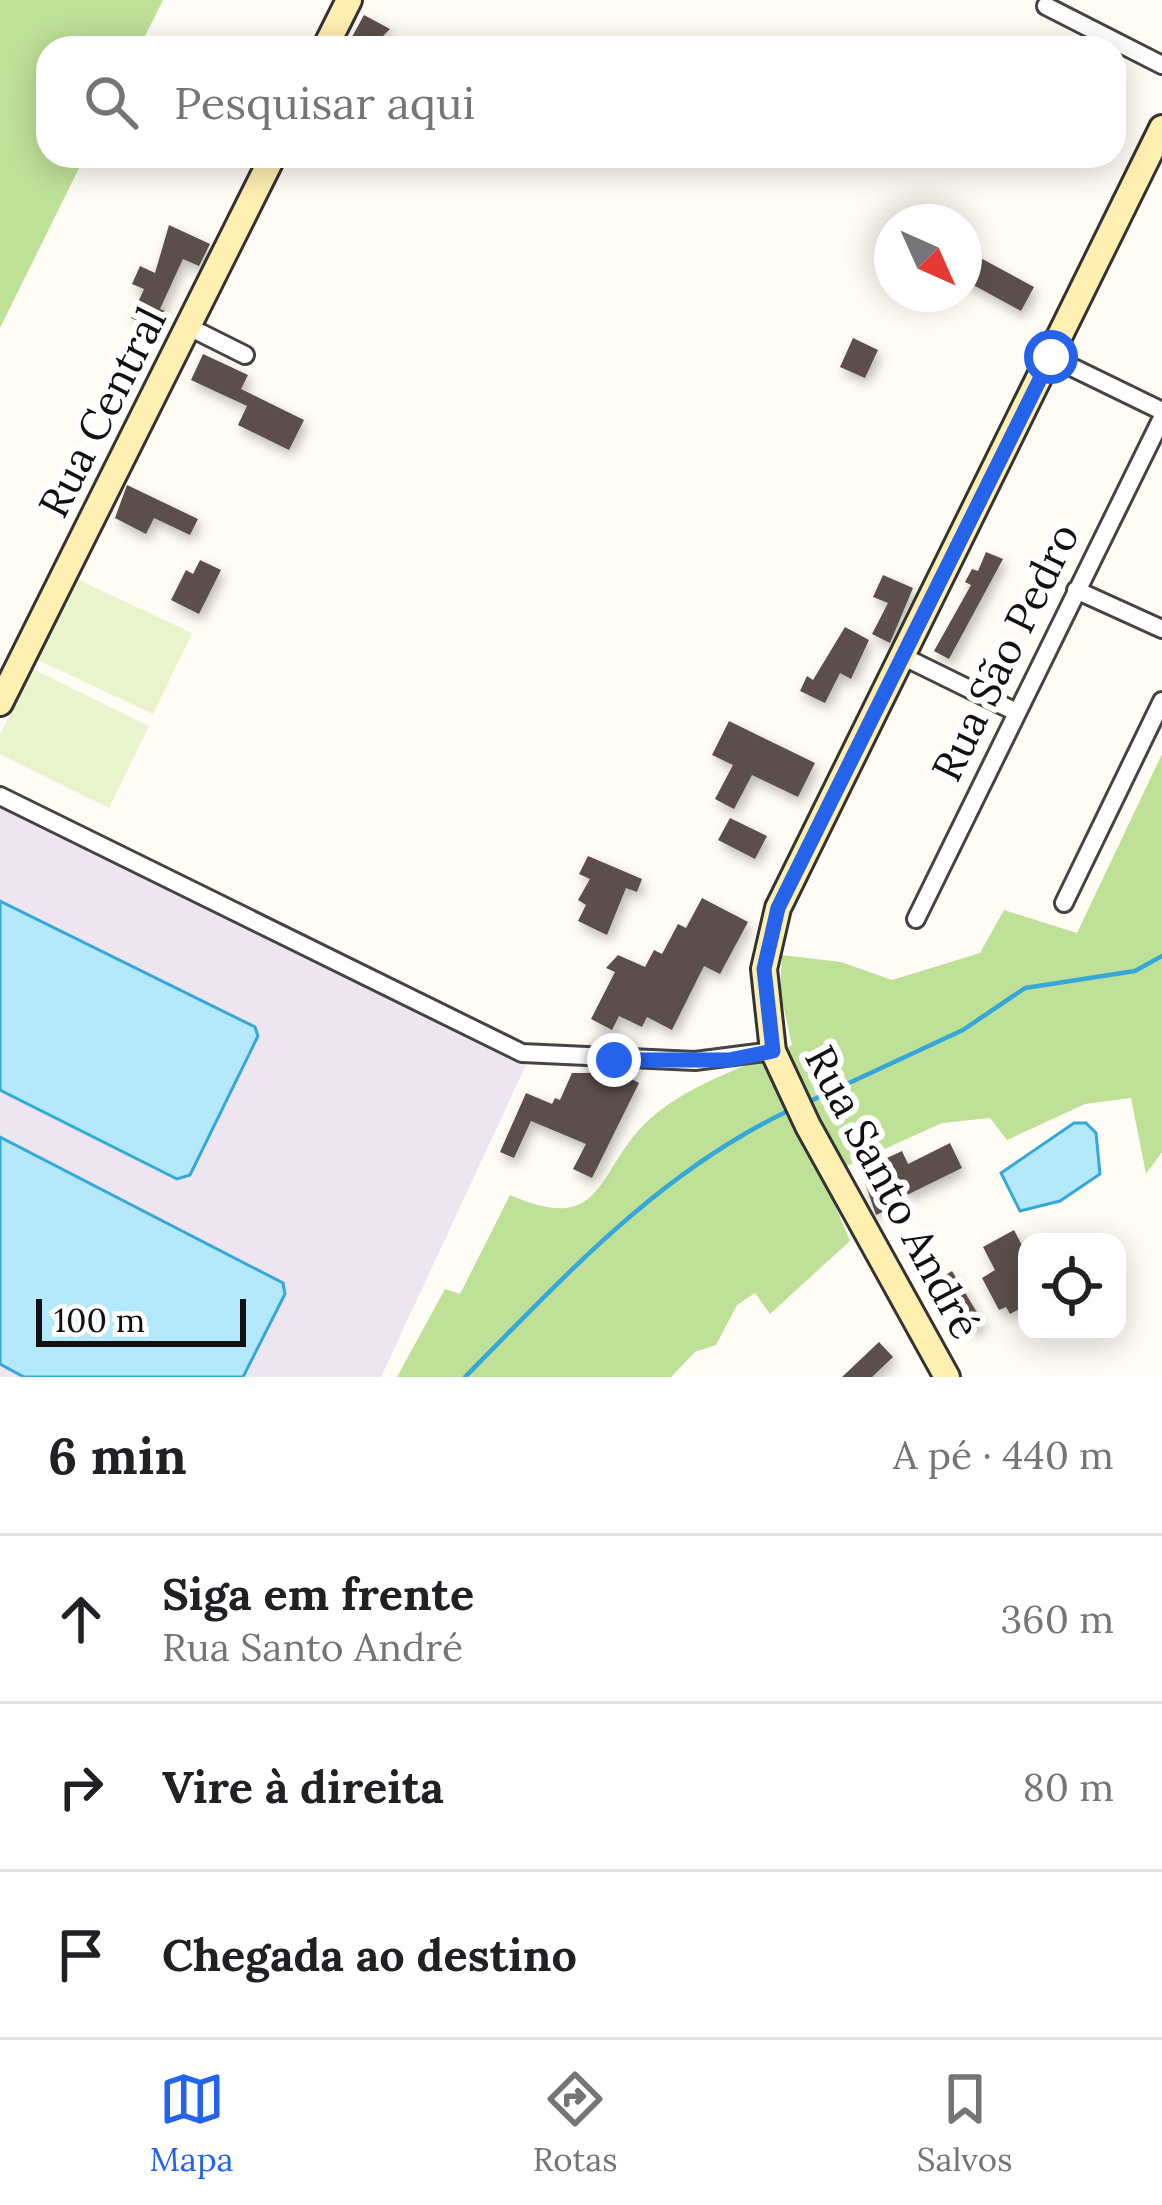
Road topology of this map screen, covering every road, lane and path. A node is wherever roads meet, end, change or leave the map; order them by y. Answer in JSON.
{"nodes":[{"id":1,"x":349,"y":0,"type":"edge"},
{"id":2,"x":1046,"y":6,"type":"dead end"},
{"id":3,"x":331,"y":36,"type":"edge"},
{"id":4,"x":1105,"y":36,"type":"edge"},
{"id":5,"x":1126,"y":47,"type":"edge"},
{"id":6,"x":1162,"y":65,"type":"edge"},
{"id":7,"x":1162,"y":128,"type":"edge"},
{"id":8,"x":267,"y":168,"type":"edge"},
{"id":9,"x":189,"y":327,"type":"junction"},
{"id":10,"x":245,"y":355,"type":"dead end"},
{"id":11,"x":1051,"y":357,"type":"junction"},
{"id":12,"x":1162,"y":415,"type":"edge"},
{"id":13,"x":1076,"y":590,"type":"junction"},
{"id":14,"x":1162,"y":629,"type":"edge"},
{"id":15,"x":900,"y":656,"type":"junction"},
{"id":16,"x":1162,"y":701,"type":"edge"},
{"id":17,"x":0,"y":703,"type":"edge"},
{"id":18,"x":1014,"y":711,"type":"junction"},
{"id":19,"x":0,"y":796,"type":"edge"},
{"id":20,"x":1064,"y":903,"type":"dead end"},
{"id":21,"x":916,"y":919,"type":"dead end"},
{"id":22,"x":773,"y":1051,"type":"junction"},
{"id":23,"x":947,"y":1377,"type":"edge"}],
"edges":[{"from":1,"to":3,"type":"street"},
{"from":2,"to":4,"type":"street"},
{"from":5,"to":6,"type":"street"},
{"from":7,"to":11,"type":"street","name":"Rua Santo André"},
{"from":8,"to":9,"type":"street","name":"Rua Central"},
{"from":9,"to":10,"type":"street"},
{"from":9,"to":17,"type":"street","name":"Rua Central"},
{"from":11,"to":12,"type":"street"},
{"from":11,"to":15,"type":"street","name":"Rua Santo André"},
{"from":12,"to":13,"type":"street","name":"Rua São Pedro"},
{"from":13,"to":14,"type":"street"},
{"from":13,"to":18,"type":"street","name":"Rua São Pedro"},
{"from":15,"to":18,"type":"street"},
{"from":15,"to":22,"type":"street","name":"Rua Santo André"},
{"from":16,"to":20,"type":"street"},
{"from":18,"to":21,"type":"street","name":"Rua São Pedro"},
{"from":19,"to":22,"type":"street"},
{"from":22,"to":23,"type":"street","name":"Rua Santo André"}]}
